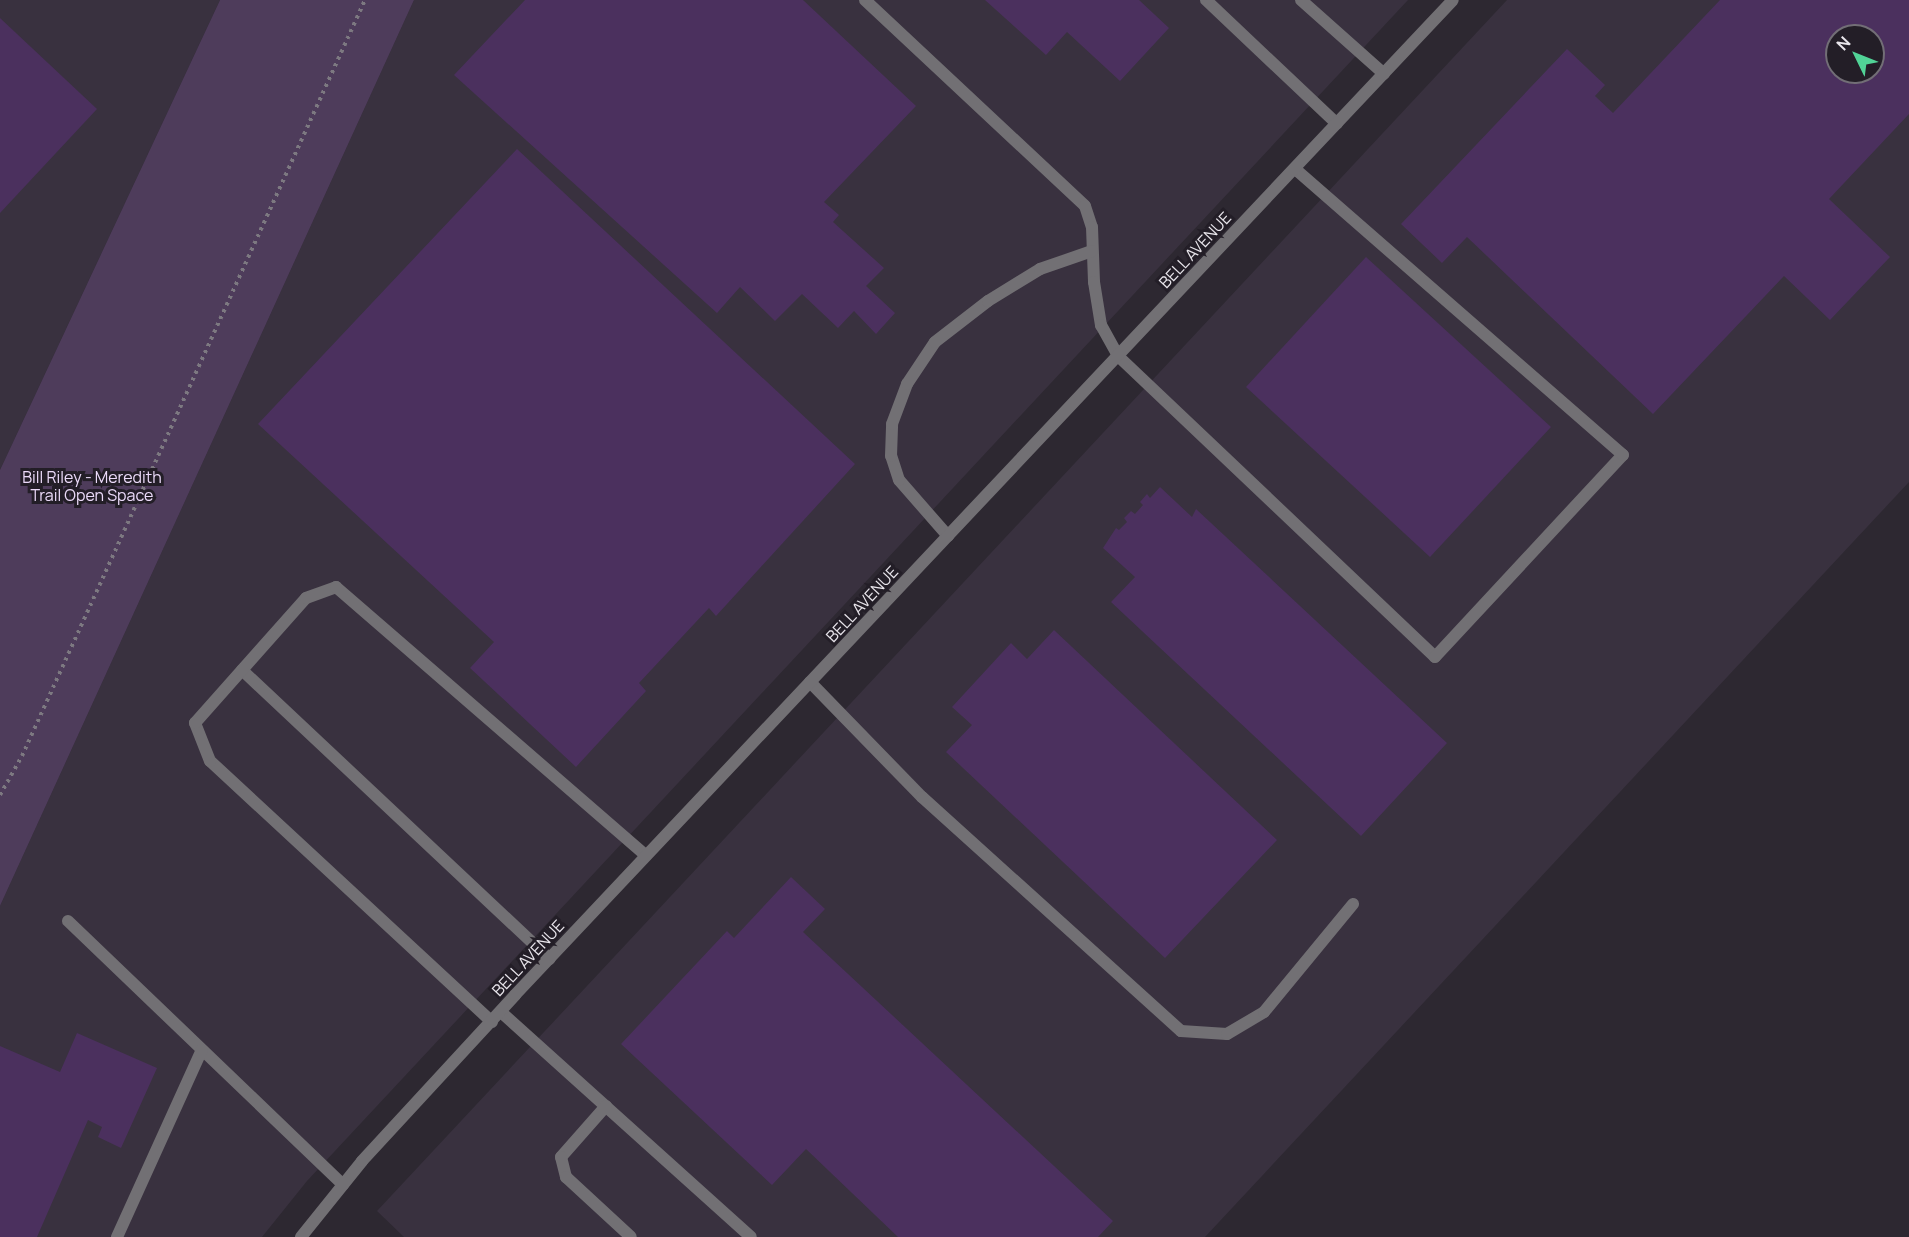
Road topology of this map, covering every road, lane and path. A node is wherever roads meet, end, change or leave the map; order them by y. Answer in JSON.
{"nodes":[{"id":1,"x":365,"y":0,"type":"edge"},
{"id":2,"x":865,"y":0,"type":"edge"},
{"id":3,"x":1206,"y":0,"type":"edge"},
{"id":4,"x":1301,"y":0,"type":"edge"},
{"id":5,"x":1453,"y":0,"type":"edge"},
{"id":6,"x":1384,"y":74,"type":"junction"},
{"id":7,"x":1337,"y":124,"type":"junction"},
{"id":8,"x":1294,"y":169,"type":"junction"},
{"id":9,"x":1092,"y":251,"type":"junction"},
{"id":10,"x":1118,"y":356,"type":"junction"},
{"id":11,"x":948,"y":536,"type":"junction"},
{"id":12,"x":242,"y":670,"type":"junction"},
{"id":13,"x":810,"y":682,"type":"junction"},
{"id":14,"x":0,"y":795,"type":"edge"},
{"id":15,"x":646,"y":856,"type":"junction"},
{"id":16,"x":1353,"y":904,"type":"dead end"},
{"id":17,"x":68,"y":921,"type":"dead end"},
{"id":18,"x":550,"y":959,"type":"junction"},
{"id":19,"x":501,"y":1012,"type":"junction"},
{"id":20,"x":492,"y":1022,"type":"junction"},
{"id":21,"x":202,"y":1050,"type":"junction"},
{"id":22,"x":606,"y":1106,"type":"junction"},
{"id":23,"x":343,"y":1185,"type":"junction"},
{"id":24,"x":117,"y":1237,"type":"edge"},
{"id":25,"x":301,"y":1237,"type":"edge"},
{"id":26,"x":631,"y":1237,"type":"edge"},
{"id":27,"x":751,"y":1237,"type":"edge"}],
"edges":[{"from":1,"to":14,"type":"path"},
{"from":2,"to":9,"type":"street"},
{"from":3,"to":7,"type":"street"},
{"from":4,"to":6,"type":"street"},
{"from":5,"to":6,"type":"street","name":"BELL AVENUE"},
{"from":6,"to":7,"type":"street","name":"BELL AVENUE"},
{"from":7,"to":8,"type":"street","name":"BELL AVENUE"},
{"from":8,"to":10,"type":"street","name":"BELL AVENUE"},
{"from":8,"to":10,"type":"street"},
{"from":9,"to":10,"type":"street"},
{"from":9,"to":11,"type":"street"},
{"from":10,"to":11,"type":"street","name":"BELL AVENUE"},
{"from":11,"to":13,"type":"street","name":"BELL AVENUE"},
{"from":12,"to":15,"type":"street"},
{"from":12,"to":18,"type":"street"},
{"from":12,"to":20,"type":"street"},
{"from":13,"to":15,"type":"street","name":"BELL AVENUE"},
{"from":13,"to":16,"type":"street"},
{"from":15,"to":18,"type":"street","name":"BELL AVENUE"},
{"from":17,"to":21,"type":"street"},
{"from":18,"to":19,"type":"street","name":"BELL AVENUE"},
{"from":19,"to":20,"type":"street","name":"BELL AVENUE"},
{"from":19,"to":22,"type":"street"},
{"from":20,"to":23,"type":"street","name":"BELL AVENUE"},
{"from":21,"to":23,"type":"street"},
{"from":21,"to":24,"type":"street"},
{"from":22,"to":26,"type":"street"},
{"from":22,"to":27,"type":"street"},
{"from":23,"to":25,"type":"street","name":"BELL AVENUE"}]}
